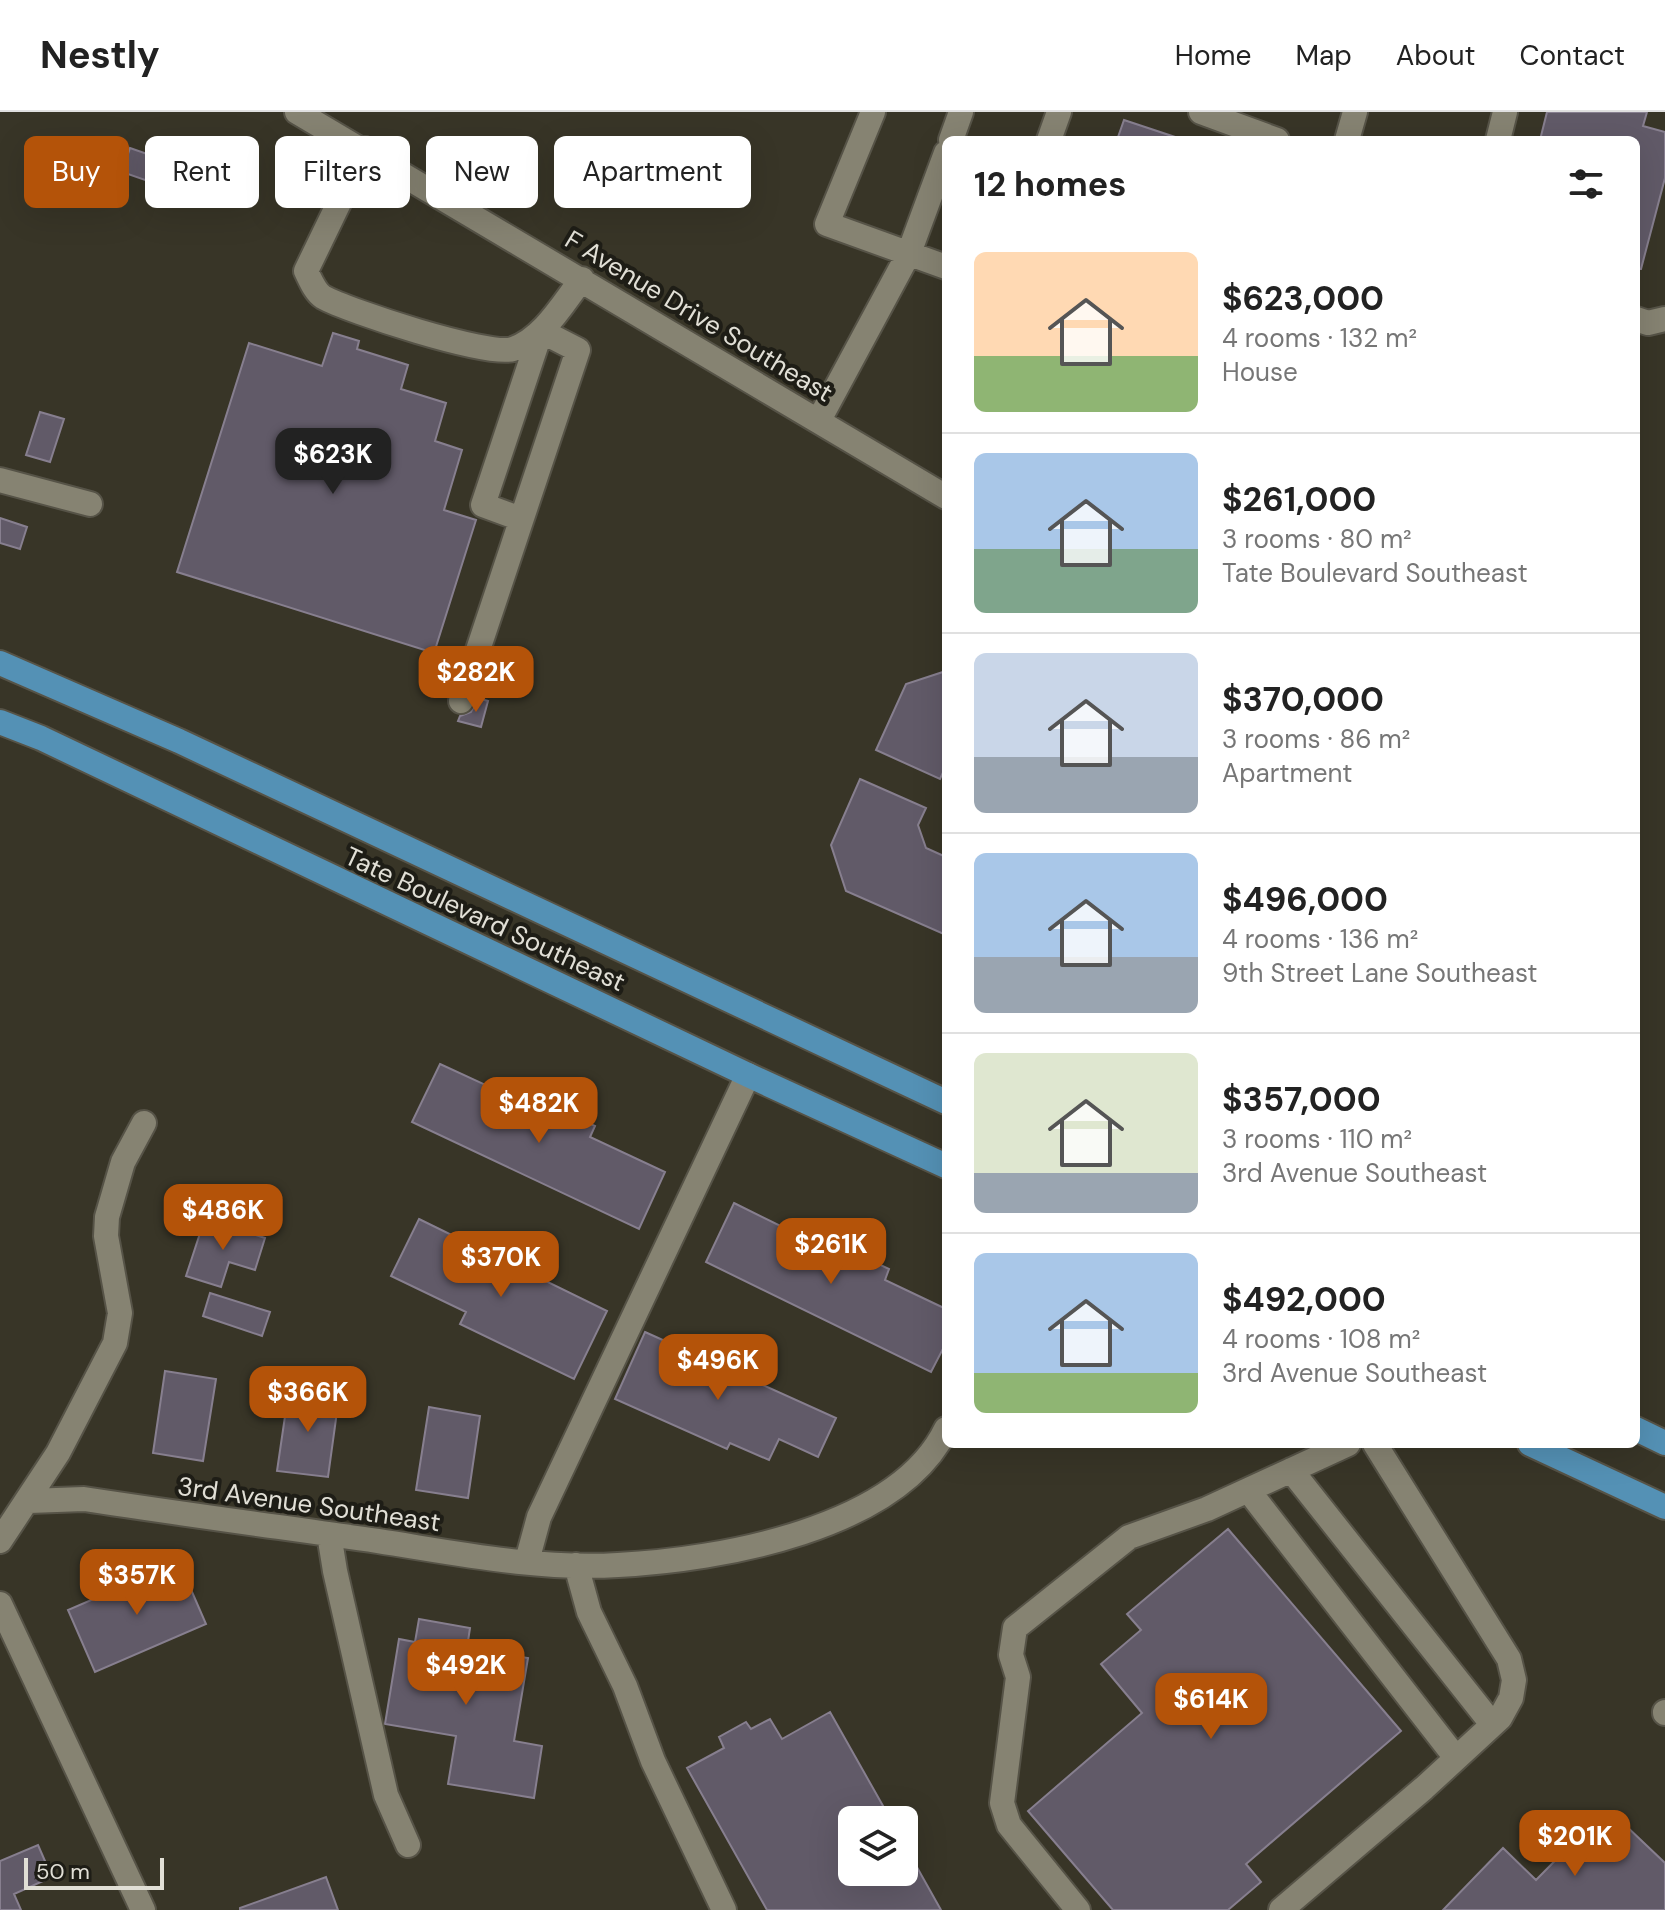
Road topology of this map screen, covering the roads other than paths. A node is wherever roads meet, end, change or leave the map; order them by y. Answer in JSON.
{"nodes":[{"id":1,"x":297,"y":112,"type":"edge"},
{"id":2,"x":873,"y":112,"type":"edge"},
{"id":3,"x":961,"y":112,"type":"edge"},
{"id":4,"x":1059,"y":112,"type":"edge"},
{"id":5,"x":1201,"y":112,"type":"edge"},
{"id":6,"x":1355,"y":112,"type":"edge"},
{"id":7,"x":1505,"y":112,"type":"edge"},
{"id":8,"x":341,"y":136,"type":"edge"},
{"id":9,"x":952,"y":136,"type":"edge"},
{"id":10,"x":1050,"y":136,"type":"edge"},
{"id":11,"x":1266,"y":136,"type":"edge"},
{"id":12,"x":1348,"y":136,"type":"edge"},
{"id":13,"x":1499,"y":136,"type":"edge"},
{"id":14,"x":942,"y":164,"type":"edge"},
{"id":15,"x":410,"y":176,"type":"edge"},
{"id":16,"x":336,"y":208,"type":"edge"},
{"id":17,"x":909,"y":253,"type":"junction"},
{"id":18,"x":942,"y":265,"type":"edge"},
{"id":19,"x":582,"y":279,"type":"junction"},
{"id":20,"x":1665,"y":319,"type":"edge"},
{"id":21,"x":1640,"y":320,"type":"edge"},
{"id":22,"x":541,"y":331,"type":"junction"},
{"id":23,"x":819,"y":420,"type":"junction"},
{"id":24,"x":0,"y":480,"type":"edge"},
{"id":25,"x":942,"y":495,"type":"edge"},
{"id":26,"x":90,"y":504,"type":"dead end"},
{"id":27,"x":521,"y":519,"type":"junction"},
{"id":28,"x":0,"y":663,"type":"edge"},
{"id":29,"x":461,"y":701,"type":"dead end"},
{"id":30,"x":0,"y":722,"type":"edge"},
{"id":31,"x":748,"y":1075,"type":"junction"},
{"id":32,"x":942,"y":1100,"type":"edge"},
{"id":33,"x":144,"y":1123,"type":"dead end"},
{"id":34,"x":942,"y":1164,"type":"edge"},
{"id":35,"x":1640,"y":1431,"type":"edge"},
{"id":36,"x":942,"y":1436,"type":"edge"},
{"id":37,"x":1665,"y":1443,"type":"edge"},
{"id":38,"x":1339,"y":1448,"type":"edge"},
{"id":39,"x":1377,"y":1448,"type":"edge"},
{"id":40,"x":1539,"y":1448,"type":"edge"},
{"id":41,"x":1291,"y":1470,"type":"junction"},
{"id":42,"x":1248,"y":1490,"type":"junction"},
{"id":43,"x":29,"y":1501,"type":"junction"},
{"id":44,"x":1665,"y":1507,"type":"edge"},
{"id":45,"x":329,"y":1534,"type":"junction"},
{"id":46,"x":0,"y":1541,"type":"edge"},
{"id":47,"x":527,"y":1561,"type":"junction"},
{"id":48,"x":579,"y":1565,"type":"junction"},
{"id":49,"x":0,"y":1604,"type":"edge"},
{"id":50,"x":1492,"y":1724,"type":"junction"},
{"id":51,"x":1456,"y":1758,"type":"junction"},
{"id":52,"x":408,"y":1845,"type":"dead end"},
{"id":53,"x":143,"y":1910,"type":"edge"},
{"id":54,"x":724,"y":1910,"type":"edge"},
{"id":55,"x":1078,"y":1910,"type":"edge"},
{"id":56,"x":1281,"y":1910,"type":"edge"}],
"edges":[{"from":1,"to":8,"type":"street","name":"F Avenue Drive Southeast"},
{"from":2,"to":17,"type":"street"},
{"from":3,"to":9,"type":"street"},
{"from":4,"to":10,"type":"street"},
{"from":5,"to":11,"type":"street"},
{"from":6,"to":12,"type":"street"},
{"from":7,"to":13,"type":"street"},
{"from":14,"to":17,"type":"street"},
{"from":15,"to":19,"type":"street","name":"F Avenue Drive Southeast"},
{"from":16,"to":22,"type":"street"},
{"from":17,"to":18,"type":"street"},
{"from":17,"to":23,"type":"street"},
{"from":19,"to":22,"type":"street"},
{"from":19,"to":23,"type":"street","name":"F Avenue Drive Southeast"},
{"from":20,"to":21,"type":"street"},
{"from":22,"to":27,"type":"street"},
{"from":22,"to":27,"type":"street"},
{"from":23,"to":25,"type":"street","name":"F Avenue Drive Southeast"},
{"from":24,"to":26,"type":"street"},
{"from":27,"to":29,"type":"street"},
{"from":28,"to":32,"type":"main road","name":"Tate Boulevard Southeast"},
{"from":30,"to":31,"type":"main road","name":"Tate Boulevard Southeast"},
{"from":31,"to":34,"type":"main road","name":"Tate Boulevard Southeast"},
{"from":31,"to":47,"type":"street"},
{"from":33,"to":43,"type":"street"},
{"from":35,"to":37,"type":"main road"},
{"from":36,"to":48,"type":"street","name":"3rd Avenue Southeast"},
{"from":38,"to":41,"type":"street"},
{"from":39,"to":50,"type":"street"},
{"from":40,"to":44,"type":"main road"},
{"from":41,"to":42,"type":"street"},
{"from":41,"to":50,"type":"street"},
{"from":42,"to":51,"type":"street"},
{"from":42,"to":55,"type":"street"},
{"from":43,"to":45,"type":"street","name":"3rd Avenue Southeast"},
{"from":43,"to":46,"type":"street"},
{"from":45,"to":47,"type":"street","name":"3rd Avenue Southeast"},
{"from":45,"to":52,"type":"street"},
{"from":47,"to":48,"type":"street","name":"3rd Avenue Southeast"},
{"from":48,"to":54,"type":"street"},
{"from":49,"to":53,"type":"street"},
{"from":50,"to":51,"type":"street"},
{"from":51,"to":56,"type":"street"}]}
